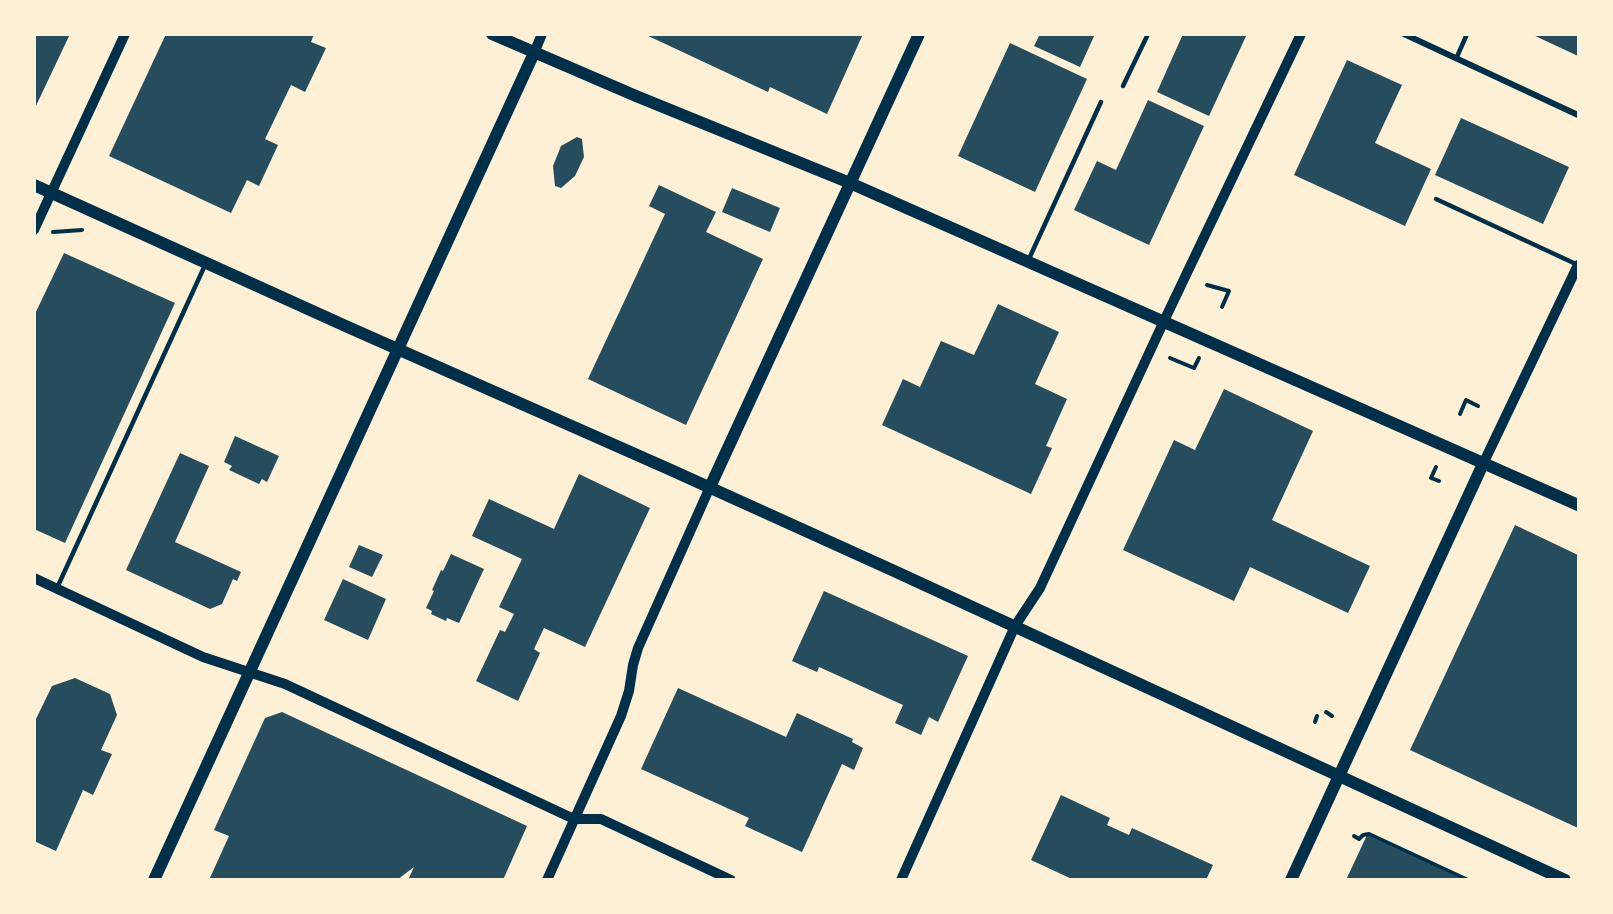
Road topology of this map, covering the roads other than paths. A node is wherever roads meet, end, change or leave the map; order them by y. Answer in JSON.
{"nodes":[{"id":1,"x":125,"y":34,"type":"edge"},
{"id":2,"x":492,"y":34,"type":"edge"},
{"id":3,"x":542,"y":34,"type":"edge"},
{"id":4,"x":919,"y":34,"type":"edge"},
{"id":5,"x":1148,"y":34,"type":"edge"},
{"id":6,"x":1301,"y":34,"type":"edge"},
{"id":7,"x":1404,"y":34,"type":"edge"},
{"id":8,"x":1467,"y":34,"type":"edge"},
{"id":9,"x":534,"y":53,"type":"junction"},
{"id":10,"x":1456,"y":59,"type":"junction"},
{"id":11,"x":1123,"y":86,"type":"dead end"},
{"id":12,"x":1101,"y":102,"type":"dead end"},
{"id":13,"x":1578,"y":115,"type":"edge"},
{"id":14,"x":850,"y":183,"type":"junction"},
{"id":15,"x":34,"y":185,"type":"edge"},
{"id":16,"x":51,"y":193,"type":"junction"},
{"id":17,"x":1436,"y":199,"type":"dead end"},
{"id":18,"x":34,"y":230,"type":"edge"},
{"id":19,"x":1028,"y":261,"type":"junction"},
{"id":20,"x":206,"y":263,"type":"junction"},
{"id":21,"x":1578,"y":265,"type":"edge"},
{"id":22,"x":1164,"y":321,"type":"junction"},
{"id":23,"x":397,"y":349,"type":"junction"},
{"id":24,"x":1483,"y":464,"type":"junction"},
{"id":25,"x":710,"y":487,"type":"junction"},
{"id":26,"x":1578,"y":505,"type":"edge"},
{"id":27,"x":34,"y":578,"type":"edge"},
{"id":28,"x":57,"y":588,"type":"junction"},
{"id":29,"x":1015,"y":626,"type":"junction"},
{"id":30,"x":249,"y":672,"type":"junction"},
{"id":31,"x":1338,"y":776,"type":"junction"},
{"id":32,"x":574,"y":819,"type":"junction"},
{"id":33,"x":154,"y":879,"type":"edge"},
{"id":34,"x":547,"y":879,"type":"edge"},
{"id":35,"x":731,"y":879,"type":"edge"},
{"id":36,"x":901,"y":879,"type":"edge"},
{"id":37,"x":1291,"y":879,"type":"edge"},
{"id":38,"x":1565,"y":879,"type":"edge"}],
"edges":[{"from":1,"to":16,"type":"street"},
{"from":2,"to":9,"type":"main road"},
{"from":3,"to":9,"type":"street"},
{"from":4,"to":14,"type":"main road"},
{"from":5,"to":11,"type":"lane"},
{"from":6,"to":22,"type":"street"},
{"from":7,"to":10,"type":"street"},
{"from":8,"to":10,"type":"lane"},
{"from":9,"to":14,"type":"main road"},
{"from":9,"to":23,"type":"main road"},
{"from":10,"to":13,"type":"street"},
{"from":12,"to":19,"type":"lane"},
{"from":14,"to":19,"type":"main road"},
{"from":14,"to":25,"type":"main road"},
{"from":15,"to":16,"type":"main road"},
{"from":16,"to":18,"type":"street"},
{"from":16,"to":20,"type":"main road"},
{"from":17,"to":21,"type":"lane"},
{"from":19,"to":22,"type":"main road"},
{"from":20,"to":23,"type":"main road"},
{"from":20,"to":28,"type":"lane"},
{"from":21,"to":24,"type":"street"},
{"from":22,"to":24,"type":"main road"},
{"from":22,"to":29,"type":"street"},
{"from":23,"to":25,"type":"main road"},
{"from":23,"to":30,"type":"main road"},
{"from":24,"to":26,"type":"main road"},
{"from":24,"to":31,"type":"main road"},
{"from":25,"to":29,"type":"main road"},
{"from":25,"to":32,"type":"street"},
{"from":27,"to":28,"type":"street"},
{"from":28,"to":30,"type":"street"},
{"from":29,"to":31,"type":"main road"},
{"from":29,"to":36,"type":"street"},
{"from":30,"to":32,"type":"street"},
{"from":30,"to":33,"type":"main road"},
{"from":31,"to":37,"type":"main road"},
{"from":31,"to":38,"type":"main road"},
{"from":32,"to":34,"type":"street"},
{"from":32,"to":35,"type":"street"}]}
